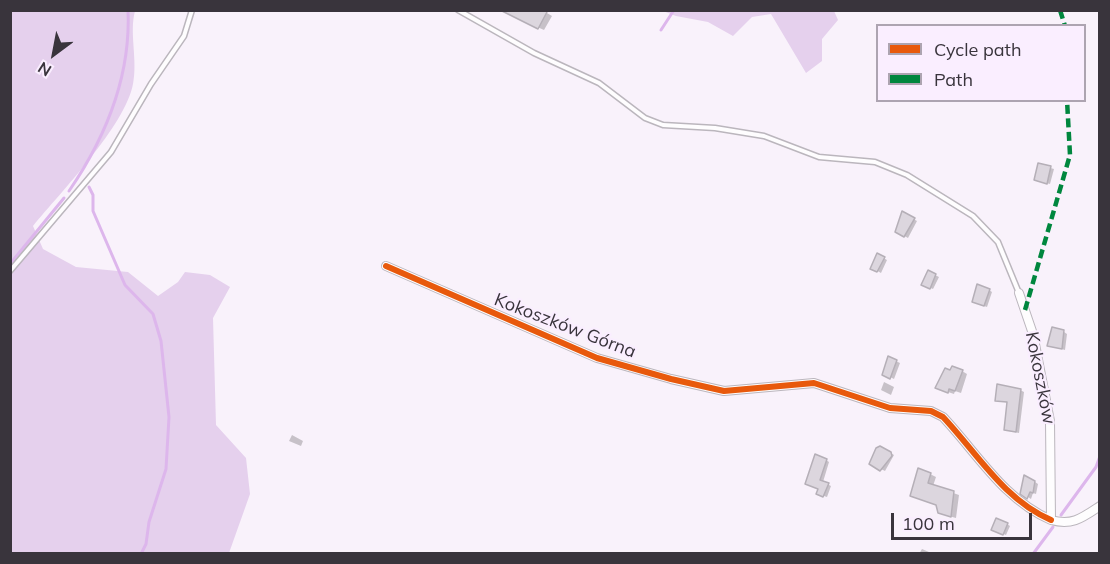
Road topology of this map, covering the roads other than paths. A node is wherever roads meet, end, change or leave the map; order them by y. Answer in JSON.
{"nodes":[{"id":1,"x":192,"y":10,"type":"edge"},
{"id":2,"x":458,"y":10,"type":"edge"},
{"id":3,"x":386,"y":266,"type":"dead end"},
{"id":4,"x":10,"y":271,"type":"edge"},
{"id":5,"x":1019,"y":293,"type":"joint"},
{"id":6,"x":1100,"y":506,"type":"edge"},
{"id":7,"x":1051,"y":520,"type":"junction"}],
"edges":[{"from":1,"to":4,"type":"lane"},
{"from":2,"to":5,"type":"lane"},
{"from":3,"to":7,"type":"street","name":"Kokoszków Górna"},
{"from":5,"to":7,"type":"street","name":"Kokoszków"},
{"from":6,"to":7,"type":"street"}]}
